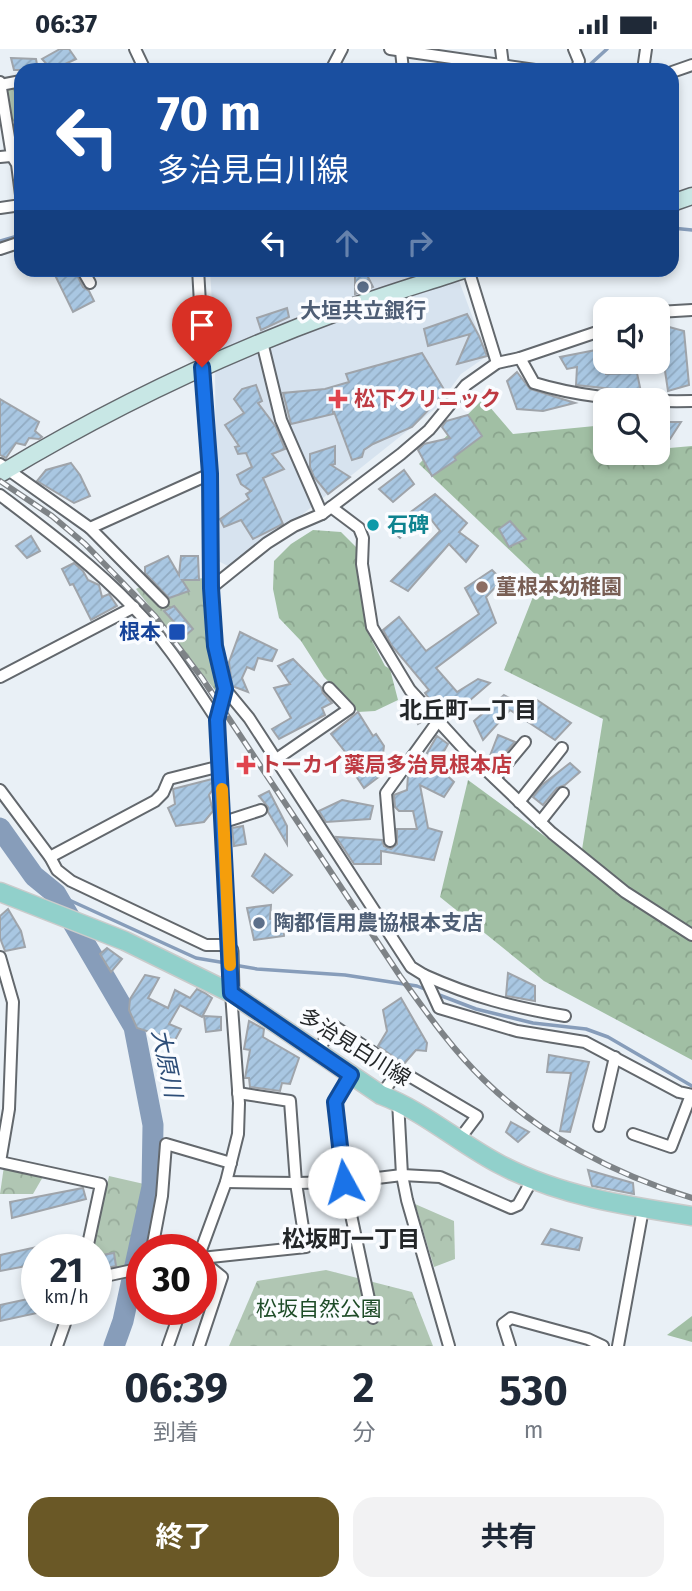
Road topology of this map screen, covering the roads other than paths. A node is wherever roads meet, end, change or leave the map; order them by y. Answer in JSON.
{"nodes":[{"id":1,"x":395,"y":50,"type":"edge"},
{"id":2,"x":416,"y":51,"type":"edge"},
{"id":3,"x":458,"y":54,"type":"edge"},
{"id":4,"x":0,"y":84,"type":"edge"},
{"id":5,"x":11,"y":156,"type":"edge"},
{"id":6,"x":87,"y":277,"type":"edge"},
{"id":7,"x":198,"y":277,"type":"edge"},
{"id":8,"x":444,"y":277,"type":"edge"},
{"id":9,"x":470,"y":277,"type":"edge"},
{"id":10,"x":90,"y":283,"type":"dead end"},
{"id":11,"x":692,"y":310,"type":"edge"},
{"id":12,"x":670,"y":311,"type":"edge"},
{"id":13,"x":593,"y":333,"type":"edge"},
{"id":14,"x":262,"y":342,"type":"junction"},
{"id":15,"x":520,"y":358,"type":"junction"},
{"id":16,"x":497,"y":363,"type":"junction"},
{"id":17,"x":202,"y":367,"type":"junction"},
{"id":18,"x":692,"y":401,"type":"edge"},
{"id":19,"x":3,"y":469,"type":"edge"},
{"id":20,"x":210,"y":474,"type":"junction"},
{"id":21,"x":0,"y":495,"type":"edge"},
{"id":22,"x":326,"y":511,"type":"junction"},
{"id":23,"x":90,"y":528,"type":"junction"},
{"id":24,"x":211,"y":588,"type":"junction"},
{"id":25,"x":163,"y":602,"type":"dead end"},
{"id":26,"x":134,"y":607,"type":"junction"},
{"id":27,"x":0,"y":677,"type":"edge"},
{"id":28,"x":329,"y":688,"type":"dead end"},
{"id":29,"x":225,"y":689,"type":"junction"},
{"id":30,"x":217,"y":720,"type":"junction"},
{"id":31,"x":438,"y":721,"type":"junction"},
{"id":32,"x":525,"y":742,"type":"dead end"},
{"id":33,"x":562,"y":748,"type":"dead end"},
{"id":34,"x":275,"y":760,"type":"junction"},
{"id":35,"x":221,"y":766,"type":"junction"},
{"id":36,"x":495,"y":778,"type":"junction"},
{"id":37,"x":0,"y":790,"type":"edge"},
{"id":38,"x":563,"y":793,"type":"dead end"},
{"id":39,"x":519,"y":802,"type":"junction"},
{"id":40,"x":261,"y":810,"type":"dead end"},
{"id":41,"x":540,"y":821,"type":"junction"},
{"id":42,"x":224,"y":822,"type":"junction"},
{"id":43,"x":390,"y":841,"type":"dead end"},
{"id":44,"x":50,"y":857,"type":"junction"},
{"id":45,"x":0,"y":892,"type":"edge"},
{"id":46,"x":692,"y":936,"type":"edge"},
{"id":47,"x":230,"y":949,"type":"junction"},
{"id":48,"x":0,"y":957,"type":"edge"},
{"id":49,"x":424,"y":975,"type":"junction"},
{"id":50,"x":231,"y":993,"type":"junction"},
{"id":51,"x":565,"y":1016,"type":"dead end"},
{"id":52,"x":317,"y":1052,"type":"junction"},
{"id":53,"x":615,"y":1057,"type":"junction"},
{"id":54,"x":399,"y":1070,"type":"junction"},
{"id":55,"x":351,"y":1075,"type":"junction"},
{"id":56,"x":238,"y":1093,"type":"junction"},
{"id":57,"x":692,"y":1095,"type":"edge"},
{"id":58,"x":389,"y":1098,"type":"junction"},
{"id":59,"x":599,"y":1126,"type":"dead end"},
{"id":60,"x":633,"y":1134,"type":"dead end"},
{"id":61,"x":458,"y":1141,"type":"junction"},
{"id":62,"x":0,"y":1162,"type":"edge"},
{"id":63,"x":231,"y":1163,"type":"junction"},
{"id":64,"x":402,"y":1175,"type":"junction"},
{"id":65,"x":532,"y":1180,"type":"junction"},
{"id":66,"x":226,"y":1182,"type":"junction"},
{"id":67,"x":344,"y":1182,"type":"junction"},
{"id":68,"x":296,"y":1183,"type":"junction"},
{"id":69,"x":643,"y":1209,"type":"junction"},
{"id":70,"x":692,"y":1216,"type":"edge"},
{"id":71,"x":90,"y":1234,"type":"edge"},
{"id":72,"x":155,"y":1234,"type":"edge"},
{"id":73,"x":207,"y":1234,"type":"edge"},
{"id":74,"x":217,"y":1257,"type":"edge"},
{"id":75,"x":217,"y":1273,"type":"edge"},
{"id":76,"x":217,"y":1292,"type":"edge"},
{"id":77,"x":373,"y":1318,"type":"dead end"},
{"id":78,"x":64,"y":1325,"type":"edge"},
{"id":79,"x":175,"y":1325,"type":"edge"},
{"id":80,"x":206,"y":1325,"type":"edge"},
{"id":81,"x":57,"y":1346,"type":"edge"},
{"id":82,"x":168,"y":1346,"type":"edge"},
{"id":83,"x":199,"y":1346,"type":"edge"},
{"id":84,"x":449,"y":1346,"type":"edge"},
{"id":85,"x":510,"y":1346,"type":"edge"},
{"id":86,"x":603,"y":1346,"type":"edge"},
{"id":87,"x":618,"y":1346,"type":"edge"}],
"edges":[{"from":1,"to":2,"type":"street"},
{"from":2,"to":3,"type":"street"},
{"from":4,"to":5,"type":"street"},
{"from":6,"to":10,"type":"street"},
{"from":7,"to":17,"type":"street"},
{"from":8,"to":14,"type":"street"},
{"from":9,"to":16,"type":"street"},
{"from":11,"to":12,"type":"street"},
{"from":13,"to":15,"type":"street"},
{"from":14,"to":17,"type":"street"},
{"from":14,"to":22,"type":"street"},
{"from":15,"to":16,"type":"street"},
{"from":15,"to":18,"type":"street"},
{"from":16,"to":22,"type":"street"},
{"from":17,"to":19,"type":"street"},
{"from":17,"to":20,"type":"street"},
{"from":19,"to":23,"type":"street"},
{"from":20,"to":23,"type":"street"},
{"from":20,"to":24,"type":"street"},
{"from":21,"to":26,"type":"street"},
{"from":22,"to":24,"type":"street"},
{"from":22,"to":31,"type":"street"},
{"from":23,"to":25,"type":"street"},
{"from":24,"to":29,"type":"street"},
{"from":26,"to":27,"type":"street"},
{"from":26,"to":30,"type":"street"},
{"from":28,"to":34,"type":"street"},
{"from":29,"to":30,"type":"street"},
{"from":29,"to":34,"type":"street"},
{"from":30,"to":35,"type":"street"},
{"from":31,"to":36,"type":"street"},
{"from":31,"to":43,"type":"street"},
{"from":32,"to":36,"type":"street"},
{"from":33,"to":39,"type":"street"},
{"from":34,"to":49,"type":"street"},
{"from":35,"to":42,"type":"street"},
{"from":35,"to":44,"type":"street"},
{"from":36,"to":39,"type":"street"},
{"from":37,"to":44,"type":"street"},
{"from":38,"to":41,"type":"street"},
{"from":39,"to":41,"type":"street"},
{"from":40,"to":42,"type":"street"},
{"from":41,"to":46,"type":"street"},
{"from":42,"to":47,"type":"street"},
{"from":44,"to":47,"type":"street"},
{"from":45,"to":50,"type":"main road","name":"多治見白川線"},
{"from":47,"to":50,"type":"street"},
{"from":48,"to":62,"type":"street"},
{"from":49,"to":51,"type":"street"},
{"from":49,"to":53,"type":"street"},
{"from":50,"to":52,"type":"main road","name":"多治見白川線"},
{"from":50,"to":56,"type":"street"},
{"from":52,"to":54,"type":"street"},
{"from":52,"to":55,"type":"main road","name":"多治見白川線"},
{"from":53,"to":57,"type":"street"},
{"from":53,"to":59,"type":"street"},
{"from":54,"to":58,"type":"street"},
{"from":54,"to":61,"type":"street"},
{"from":55,"to":58,"type":"main road","name":"多治見白川線"},
{"from":55,"to":67,"type":"street"},
{"from":56,"to":63,"type":"street"},
{"from":56,"to":68,"type":"street"},
{"from":57,"to":60,"type":"street"},
{"from":58,"to":61,"type":"main road","name":"多治見白川線"},
{"from":58,"to":64,"type":"street"},
{"from":61,"to":65,"type":"main road","name":"多治見白川線"},
{"from":62,"to":71,"type":"street"},
{"from":63,"to":66,"type":"street"},
{"from":63,"to":72,"type":"street"},
{"from":64,"to":65,"type":"street"},
{"from":64,"to":67,"type":"street"},
{"from":64,"to":84,"type":"street"},
{"from":65,"to":69,"type":"main road","name":"多治見白川線"},
{"from":66,"to":68,"type":"street"},
{"from":66,"to":73,"type":"street"},
{"from":67,"to":68,"type":"street"},
{"from":67,"to":77,"type":"street"},
{"from":68,"to":74,"type":"street"},
{"from":69,"to":70,"type":"main road","name":"多治見白川線"},
{"from":69,"to":87,"type":"street"},
{"from":75,"to":76,"type":"street"},
{"from":78,"to":81,"type":"street"},
{"from":79,"to":82,"type":"street"},
{"from":80,"to":83,"type":"street"},
{"from":85,"to":86,"type":"street"}]}
